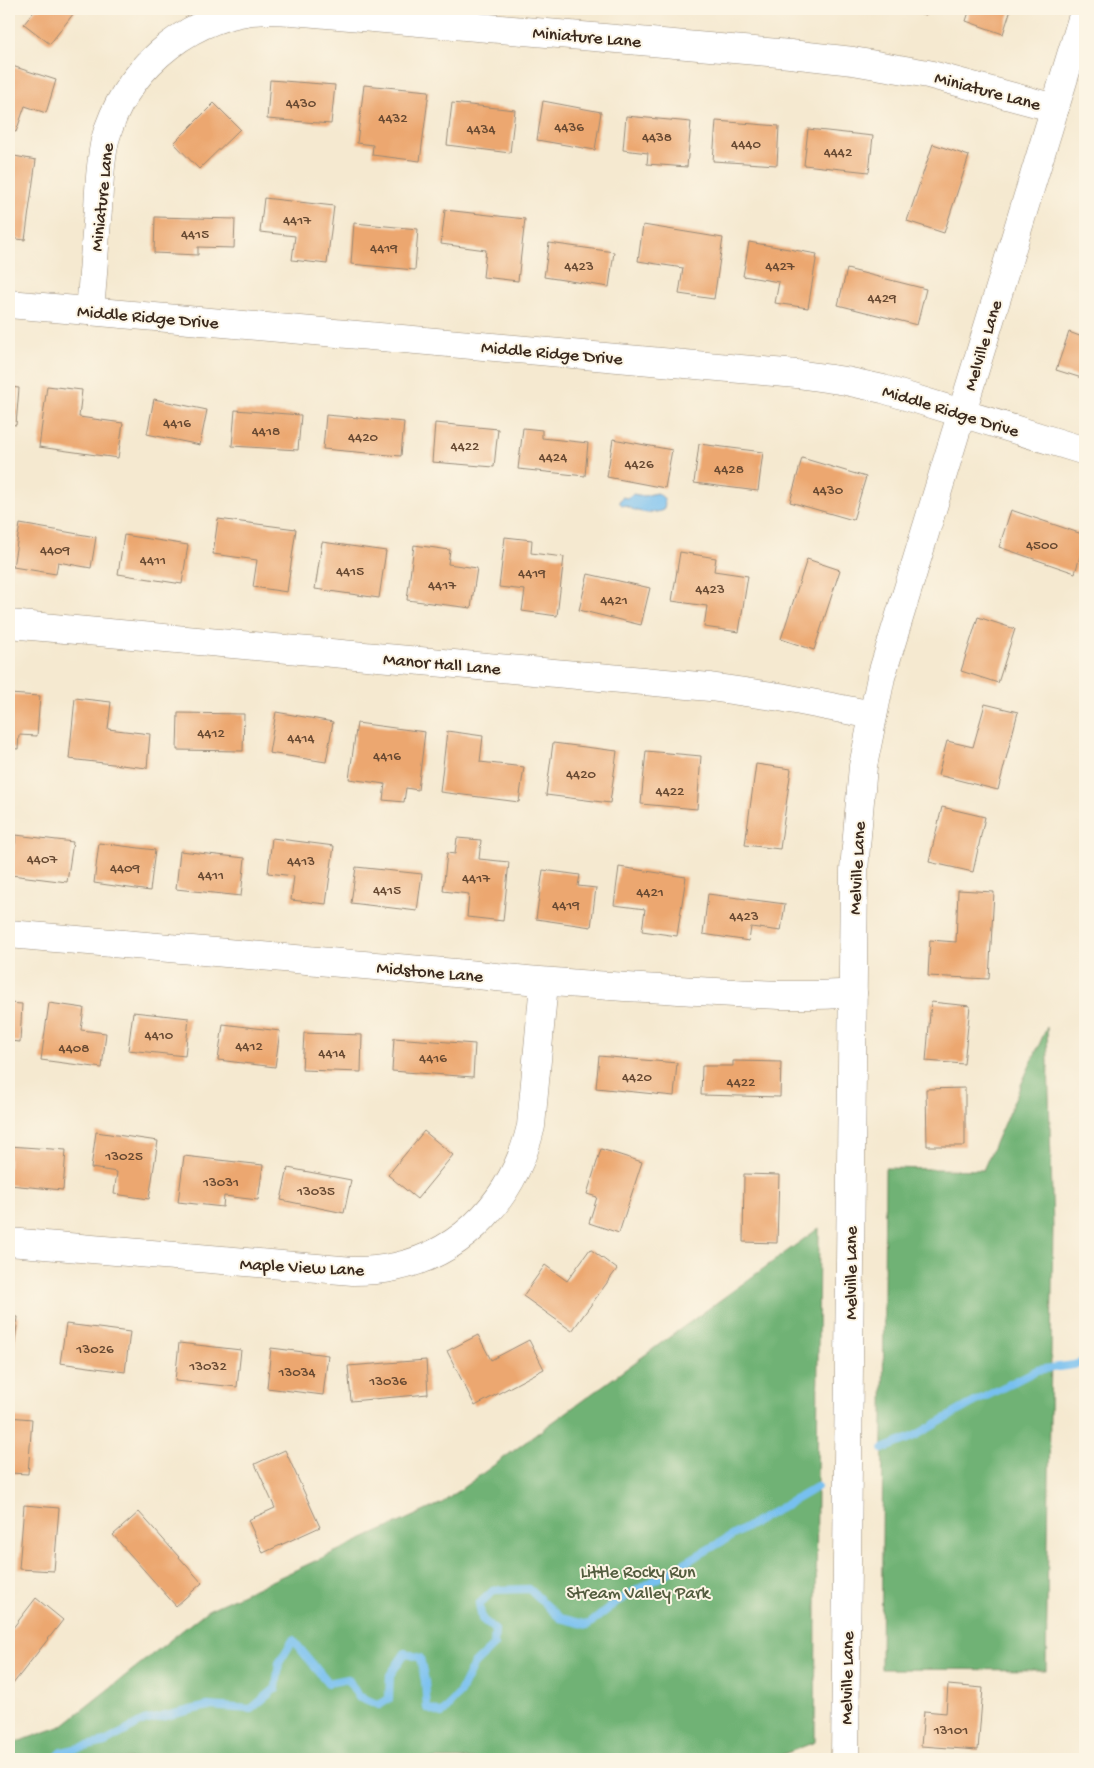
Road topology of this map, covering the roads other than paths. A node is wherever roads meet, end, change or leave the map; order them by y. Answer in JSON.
{"nodes":[{"id":1,"x":1085,"y":9,"type":"edge"},
{"id":2,"x":1055,"y":108,"type":"junction"},
{"id":3,"x":9,"y":304,"type":"edge"},
{"id":4,"x":90,"y":311,"type":"junction"},
{"id":5,"x":961,"y":413,"type":"junction"},
{"id":6,"x":1085,"y":451,"type":"edge"},
{"id":7,"x":9,"y":624,"type":"edge"},
{"id":8,"x":873,"y":715,"type":"junction"},
{"id":9,"x":9,"y":934,"type":"edge"},
{"id":10,"x":544,"y":982,"type":"junction"},
{"id":11,"x":853,"y":993,"type":"junction"},
{"id":12,"x":9,"y":1242,"type":"edge"},
{"id":13,"x":845,"y":1759,"type":"edge"}],
"edges":[{"from":1,"to":2,"type":"street","name":"Melville Lane"},
{"from":2,"to":4,"type":"street","name":"Miniature Lane"},
{"from":2,"to":5,"type":"street","name":"Melville Lane"},
{"from":3,"to":4,"type":"street","name":"Middle Ridge Drive"},
{"from":4,"to":5,"type":"street","name":"Middle Ridge Drive"},
{"from":5,"to":6,"type":"street","name":"Middle Ridge Drive"},
{"from":5,"to":8,"type":"street","name":"Melville Lane"},
{"from":7,"to":8,"type":"street","name":"Manor Hall Lane"},
{"from":8,"to":11,"type":"street","name":"Melville Lane"},
{"from":9,"to":10,"type":"street","name":"Midstone Lane"},
{"from":10,"to":11,"type":"street","name":"Midstone Lane"},
{"from":10,"to":12,"type":"street","name":"Maple View Lane"},
{"from":11,"to":13,"type":"street","name":"Melville Lane"}]}
